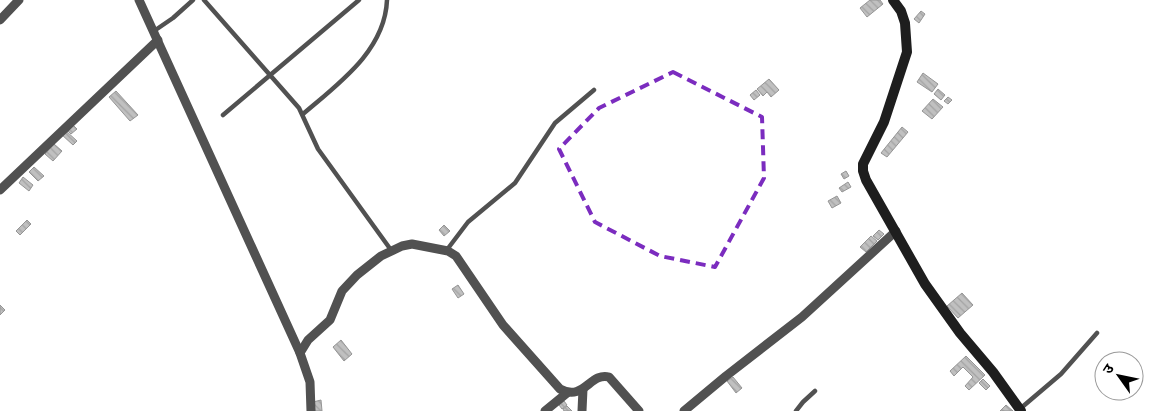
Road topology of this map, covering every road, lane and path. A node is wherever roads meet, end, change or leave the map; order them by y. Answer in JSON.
{"nodes":[{"id":1,"x":19,"y":0,"type":"edge"},
{"id":2,"x":139,"y":0,"type":"edge"},
{"id":3,"x":193,"y":0,"type":"edge"},
{"id":4,"x":204,"y":0,"type":"edge"},
{"id":5,"x":358,"y":0,"type":"edge"},
{"id":6,"x":387,"y":0,"type":"edge"},
{"id":7,"x":893,"y":0,"type":"edge"},
{"id":8,"x":0,"y":20,"type":"edge"},
{"id":9,"x":156,"y":36,"type":"junction"},
{"id":10,"x":271,"y":76,"type":"junction"},
{"id":11,"x":594,"y":90,"type":"dead end"},
{"id":12,"x":223,"y":114,"type":"dead end"},
{"id":13,"x":303,"y":114,"type":"junction"},
{"id":14,"x":0,"y":190,"type":"edge"},
{"id":15,"x":896,"y":231,"type":"junction"},
{"id":16,"x":391,"y":250,"type":"junction"},
{"id":17,"x":446,"y":251,"type":"junction"},
{"id":18,"x":1097,"y":333,"type":"dead end"},
{"id":19,"x":300,"y":353,"type":"junction"},
{"id":20,"x":583,"y":389,"type":"junction"},
{"id":21,"x":815,"y":391,"type":"dead end"},
{"id":22,"x":567,"y":393,"type":"junction"},
{"id":23,"x":1020,"y":410,"type":"edge"},
{"id":24,"x":311,"y":411,"type":"edge"},
{"id":25,"x":545,"y":411,"type":"edge"},
{"id":26,"x":582,"y":411,"type":"edge"},
{"id":27,"x":638,"y":411,"type":"edge"},
{"id":28,"x":684,"y":411,"type":"edge"},
{"id":29,"x":796,"y":411,"type":"edge"}],
"edges":[{"from":1,"to":8,"type":"street"},
{"from":2,"to":9,"type":"street"},
{"from":3,"to":9,"type":"lane"},
{"from":4,"to":10,"type":"lane"},
{"from":5,"to":10,"type":"lane"},
{"from":6,"to":13,"type":"lane"},
{"from":7,"to":15,"type":"street"},
{"from":9,"to":14,"type":"street"},
{"from":9,"to":19,"type":"street"},
{"from":10,"to":12,"type":"lane"},
{"from":10,"to":13,"type":"lane"},
{"from":11,"to":17,"type":"lane"},
{"from":13,"to":16,"type":"lane"},
{"from":15,"to":23,"type":"street"},
{"from":15,"to":28,"type":"street"},
{"from":16,"to":17,"type":"street"},
{"from":16,"to":19,"type":"street"},
{"from":17,"to":22,"type":"street"},
{"from":18,"to":23,"type":"lane"},
{"from":19,"to":24,"type":"street"},
{"from":20,"to":22,"type":"street"},
{"from":20,"to":26,"type":"street"},
{"from":20,"to":27,"type":"street"},
{"from":21,"to":29,"type":"lane"},
{"from":22,"to":25,"type":"street"}]}
